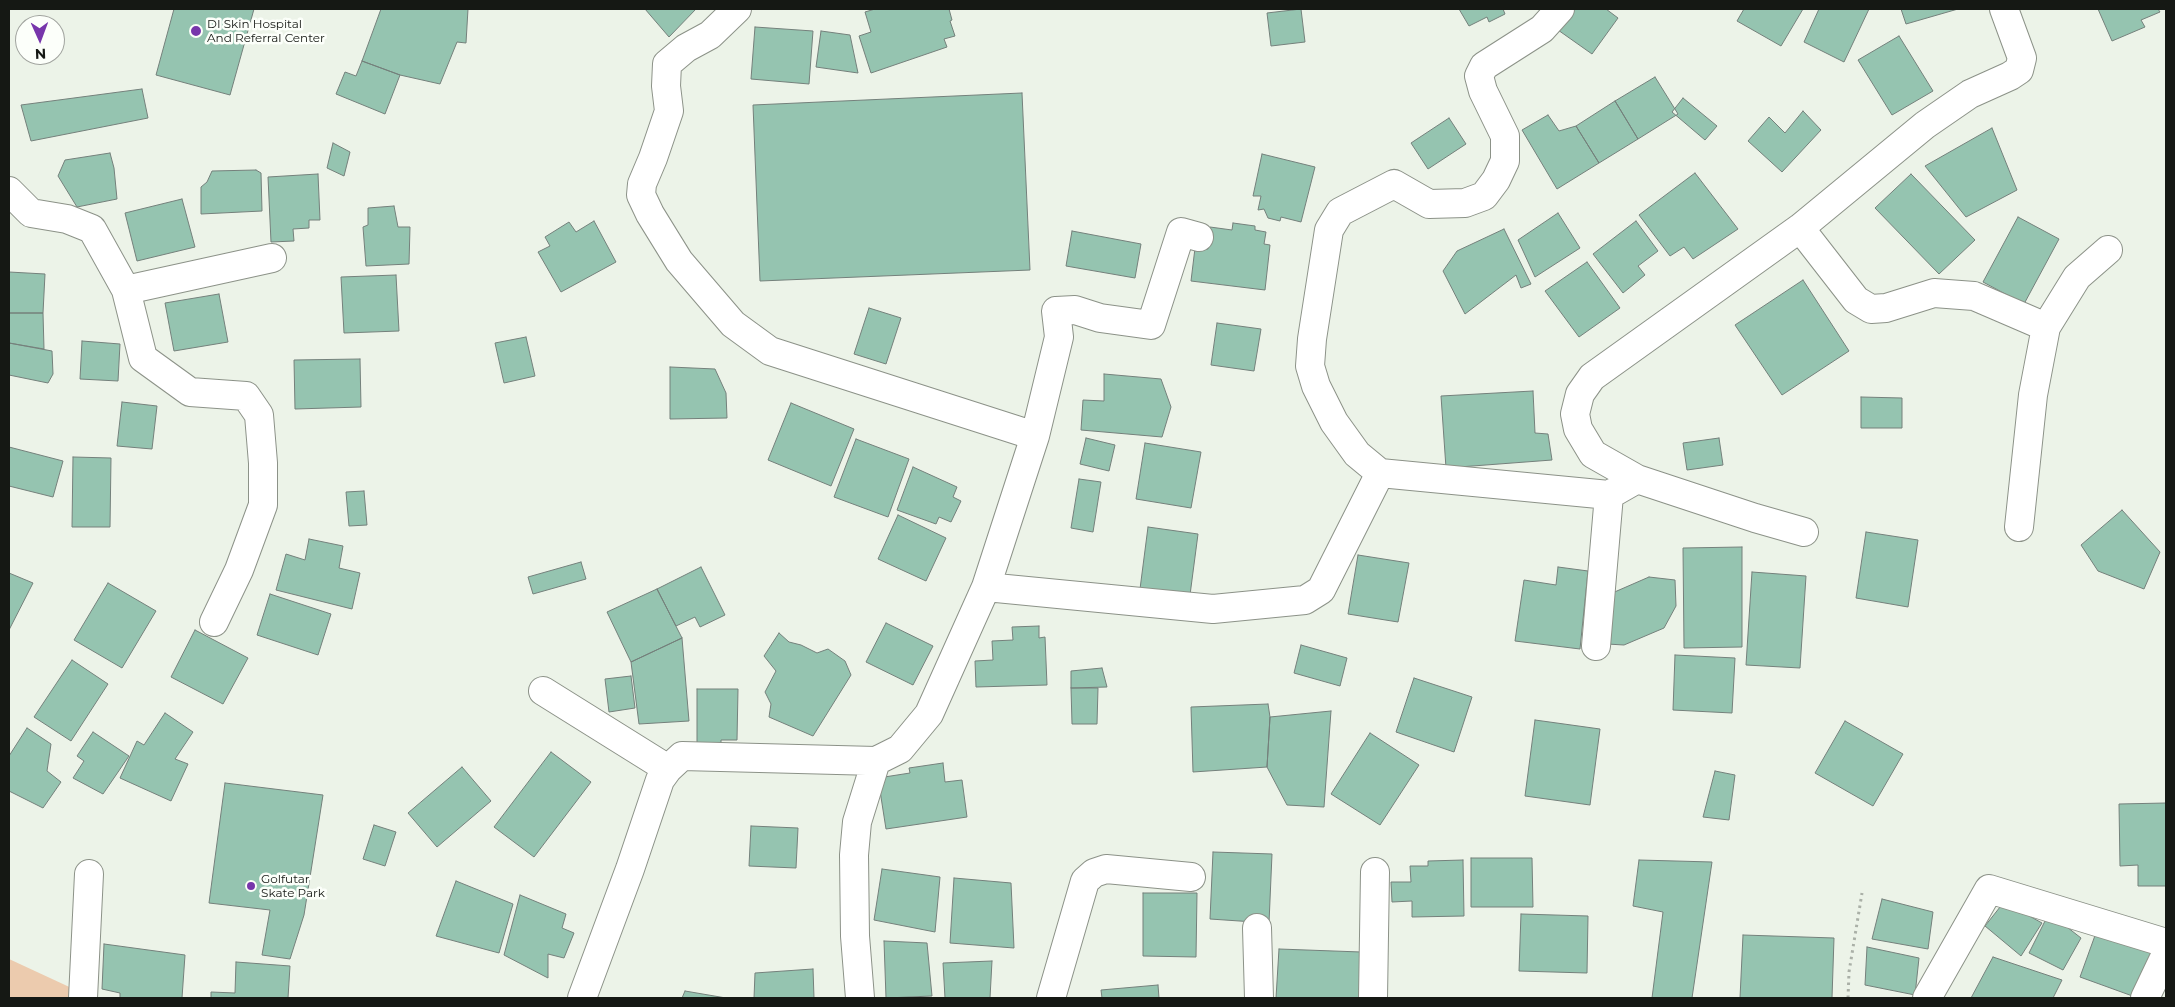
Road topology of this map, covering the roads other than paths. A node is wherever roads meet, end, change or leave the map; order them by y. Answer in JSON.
{"nodes":[{"id":1,"x":737,"y":9,"type":"edge"},
{"id":2,"x":1560,"y":9,"type":"edge"},
{"id":3,"x":2004,"y":9,"type":"edge"},
{"id":4,"x":9,"y":191,"type":"edge"},
{"id":5,"x":1800,"y":228,"type":"junction"},
{"id":6,"x":1199,"y":236,"type":"dead end"},
{"id":7,"x":2108,"y":250,"type":"dead end"},
{"id":8,"x":272,"y":258,"type":"dead end"},
{"id":9,"x":126,"y":290,"type":"junction"},
{"id":10,"x":2046,"y":327,"type":"junction"},
{"id":11,"x":1035,"y":436,"type":"junction"},
{"id":12,"x":1380,"y":473,"type":"junction"},
{"id":13,"x":1637,"y":479,"type":"junction"},
{"id":14,"x":1609,"y":495,"type":"junction"},
{"id":15,"x":2019,"y":527,"type":"dead end"},
{"id":16,"x":1804,"y":532,"type":"dead end"},
{"id":17,"x":986,"y":587,"type":"junction"},
{"id":18,"x":214,"y":622,"type":"dead end"},
{"id":19,"x":1596,"y":646,"type":"dead end"},
{"id":20,"x":543,"y":691,"type":"dead end"},
{"id":21,"x":876,"y":762,"type":"junction"},
{"id":22,"x":668,"y":769,"type":"junction"},
{"id":23,"x":1375,"y":872,"type":"dead end"},
{"id":24,"x":89,"y":874,"type":"dead end"},
{"id":25,"x":1191,"y":877,"type":"dead end"},
{"id":26,"x":1257,"y":928,"type":"dead end"},
{"id":27,"x":2166,"y":942,"type":"edge"},
{"id":28,"x":2166,"y":954,"type":"edge"},
{"id":29,"x":83,"y":998,"type":"edge"},
{"id":30,"x":582,"y":998,"type":"edge"},
{"id":31,"x":860,"y":998,"type":"edge"},
{"id":32,"x":1052,"y":998,"type":"edge"},
{"id":33,"x":1259,"y":998,"type":"edge"},
{"id":34,"x":1372,"y":998,"type":"edge"},
{"id":35,"x":1927,"y":998,"type":"edge"},
{"id":36,"x":2145,"y":998,"type":"edge"}],
"edges":[{"from":1,"to":11,"type":"street"},
{"from":2,"to":12,"type":"street"},
{"from":3,"to":5,"type":"street"},
{"from":4,"to":9,"type":"street"},
{"from":5,"to":10,"type":"street"},
{"from":5,"to":13,"type":"street"},
{"from":6,"to":11,"type":"street"},
{"from":7,"to":10,"type":"street"},
{"from":8,"to":9,"type":"street"},
{"from":9,"to":18,"type":"street"},
{"from":10,"to":15,"type":"street"},
{"from":11,"to":17,"type":"street"},
{"from":12,"to":14,"type":"street"},
{"from":12,"to":17,"type":"street"},
{"from":13,"to":14,"type":"street"},
{"from":13,"to":16,"type":"street"},
{"from":14,"to":19,"type":"street"},
{"from":17,"to":21,"type":"street"},
{"from":20,"to":22,"type":"street"},
{"from":21,"to":22,"type":"street"},
{"from":21,"to":31,"type":"street"},
{"from":22,"to":30,"type":"street"},
{"from":23,"to":34,"type":"street"},
{"from":24,"to":29,"type":"street"},
{"from":25,"to":32,"type":"street"},
{"from":26,"to":33,"type":"street"},
{"from":27,"to":35,"type":"street"},
{"from":28,"to":36,"type":"street"}]}
